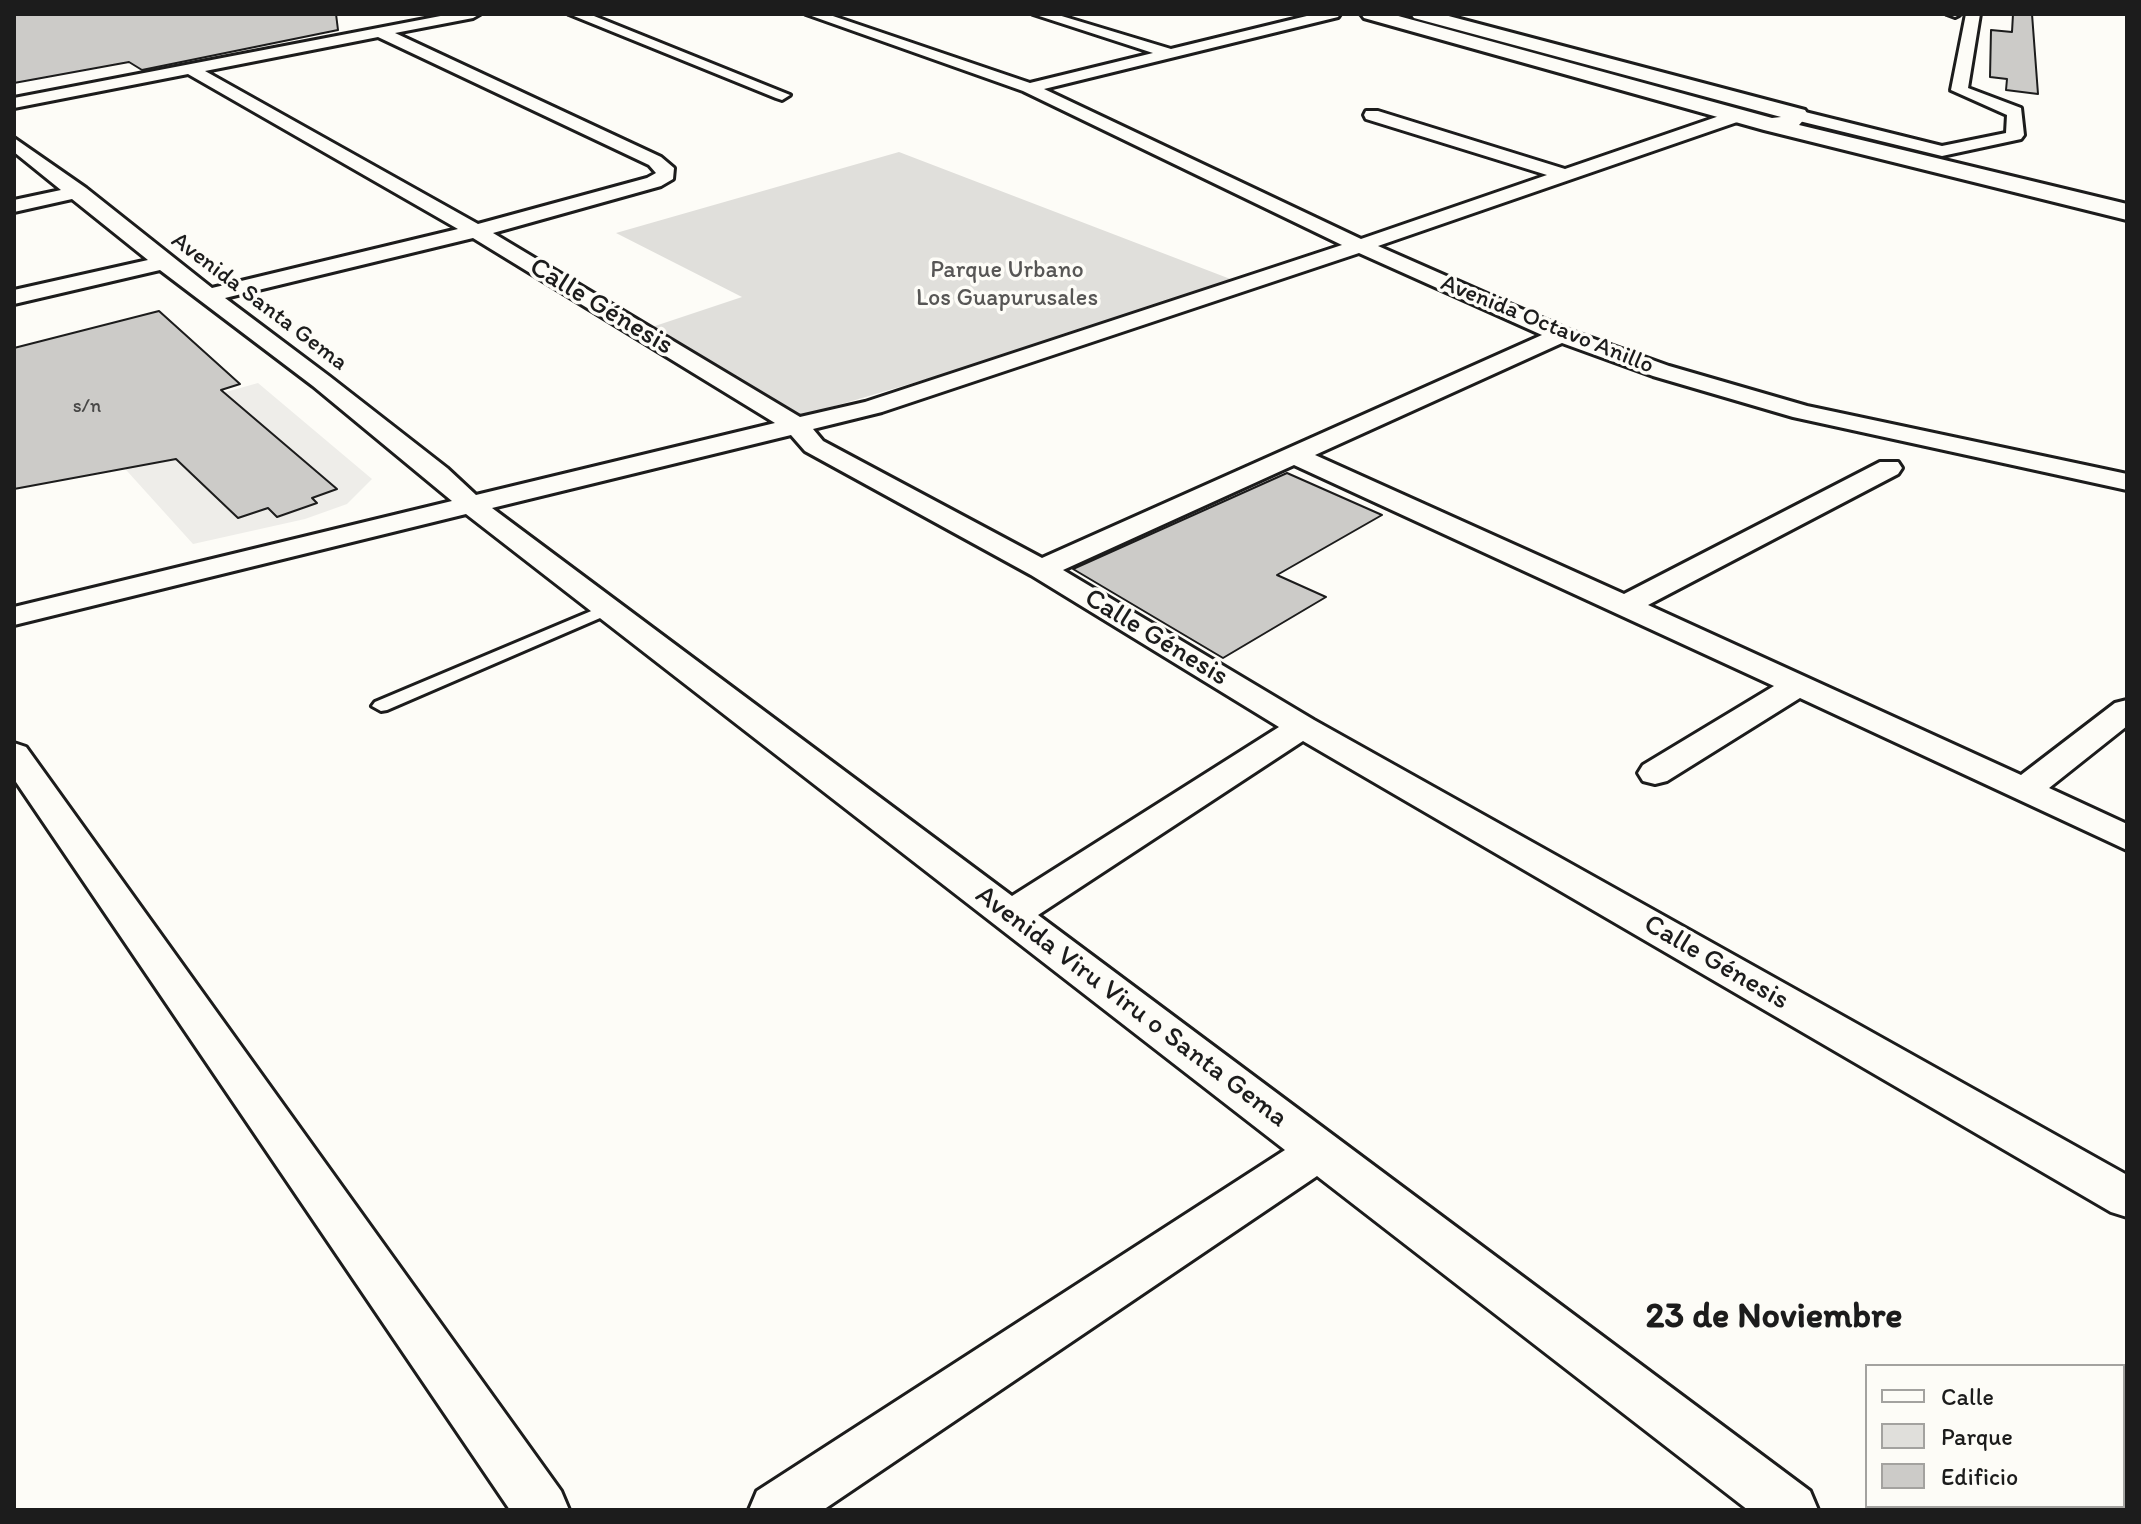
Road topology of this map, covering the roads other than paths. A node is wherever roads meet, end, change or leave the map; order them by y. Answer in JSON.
{"nodes":[{"id":1,"x":473,"y":14,"type":"edge"},
{"id":2,"x":576,"y":14,"type":"edge"},
{"id":3,"x":813,"y":14,"type":"edge"},
{"id":4,"x":1040,"y":14,"type":"edge"},
{"id":5,"x":1333,"y":14,"type":"edge"},
{"id":6,"x":1370,"y":14,"type":"edge"},
{"id":7,"x":1420,"y":14,"type":"edge"},
{"id":8,"x":1973,"y":14,"type":"edge"},
{"id":9,"x":380,"y":32,"type":"junction"},
{"id":10,"x":1172,"y":54,"type":"junction"},
{"id":11,"x":191,"y":69,"type":"junction"},
{"id":12,"x":1029,"y":88,"type":"junction"},
{"id":13,"x":1939,"y":94,"type":"dead end"},
{"id":14,"x":782,"y":95,"type":"dead end"},
{"id":15,"x":14,"y":103,"type":"edge"},
{"id":16,"x":1968,"y":111,"type":"dead end"},
{"id":17,"x":1372,"y":115,"type":"dead end"},
{"id":18,"x":1797,"y":115,"type":"junction"},
{"id":19,"x":1737,"y":116,"type":"junction"},
{"id":20,"x":1772,"y":125,"type":"junction"},
{"id":21,"x":1957,"y":132,"type":"dead end"},
{"id":22,"x":1896,"y":140,"type":"junction"},
{"id":23,"x":14,"y":143,"type":"edge"},
{"id":24,"x":1942,"y":151,"type":"junction"},
{"id":25,"x":1566,"y":175,"type":"junction"},
{"id":26,"x":2127,"y":191,"type":"edge"},
{"id":27,"x":79,"y":192,"type":"junction"},
{"id":28,"x":14,"y":206,"type":"edge"},
{"id":29,"x":2127,"y":212,"type":"edge"},
{"id":30,"x":476,"y":231,"type":"junction"},
{"id":31,"x":1360,"y":246,"type":"junction"},
{"id":32,"x":164,"y":263,"type":"junction"},
{"id":33,"x":207,"y":296,"type":"junction"},
{"id":34,"x":14,"y":297,"type":"edge"},
{"id":35,"x":1561,"y":335,"type":"junction"},
{"id":36,"x":797,"y":426,"type":"junction"},
{"id":37,"x":1295,"y":456,"type":"junction"},
{"id":38,"x":1889,"y":468,"type":"dead end"},
{"id":39,"x":2127,"y":482,"type":"edge"},
{"id":40,"x":470,"y":504,"type":"junction"},
{"id":41,"x":1041,"y":569,"type":"junction"},
{"id":42,"x":1625,"y":605,"type":"junction"},
{"id":43,"x":608,"y":609,"type":"junction"},
{"id":44,"x":14,"y":616,"type":"edge"},
{"id":45,"x":1799,"y":685,"type":"junction"},
{"id":46,"x":381,"y":706,"type":"dead end"},
{"id":47,"x":2127,"y":710,"type":"edge"},
{"id":48,"x":1302,"y":727,"type":"junction"},
{"id":49,"x":14,"y":754,"type":"edge"},
{"id":50,"x":1655,"y":773,"type":"dead end"},
{"id":51,"x":2024,"y":790,"type":"junction"},
{"id":52,"x":2127,"y":838,"type":"edge"},
{"id":53,"x":1010,"y":915,"type":"junction"},
{"id":54,"x":1319,"y":1151,"type":"junction"},
{"id":55,"x":2127,"y":1198,"type":"edge"},
{"id":56,"x":542,"y":1510,"type":"edge"},
{"id":57,"x":776,"y":1510,"type":"edge"},
{"id":58,"x":1791,"y":1510,"type":"edge"}],
"edges":[{"from":1,"to":9,"type":"street"},
{"from":2,"to":14,"type":"street"},
{"from":3,"to":12,"type":"street","name":"Avenida Octavo Anillo"},
{"from":4,"to":10,"type":"street"},
{"from":5,"to":10,"type":"street"},
{"from":6,"to":19,"type":"street"},
{"from":7,"to":18,"type":"street"},
{"from":8,"to":24,"type":"street"},
{"from":9,"to":11,"type":"street"},
{"from":9,"to":30,"type":"street"},
{"from":10,"to":12,"type":"street"},
{"from":11,"to":15,"type":"street"},
{"from":11,"to":30,"type":"street","name":"Calle Génesis"},
{"from":12,"to":31,"type":"street","name":"Avenida Octavo Anillo"},
{"from":13,"to":16,"type":"street"},
{"from":17,"to":25,"type":"street"},
{"from":18,"to":20,"type":"street"},
{"from":18,"to":22,"type":"street"},
{"from":19,"to":20,"type":"street"},
{"from":19,"to":25,"type":"street"},
{"from":20,"to":29,"type":"street"},
{"from":21,"to":22,"type":"street"},
{"from":22,"to":24,"type":"street"},
{"from":23,"to":27,"type":"street","name":"Avenida Santa Gema"},
{"from":24,"to":26,"type":"street"},
{"from":25,"to":31,"type":"street"},
{"from":27,"to":28,"type":"street"},
{"from":27,"to":32,"type":"street","name":"Avenida Santa Gema"},
{"from":30,"to":33,"type":"street"},
{"from":30,"to":36,"type":"street","name":"Calle Génesis"},
{"from":31,"to":35,"type":"street","name":"Avenida Octavo Anillo"},
{"from":31,"to":36,"type":"street"},
{"from":32,"to":33,"type":"street","name":"Avenida Santa Gema"},
{"from":32,"to":34,"type":"street"},
{"from":33,"to":40,"type":"street","name":"Avenida Santa Gema"},
{"from":35,"to":37,"type":"street"},
{"from":35,"to":39,"type":"street","name":"Avenida Octavo Anillo"},
{"from":36,"to":40,"type":"street"},
{"from":36,"to":41,"type":"street","name":"Calle Génesis"},
{"from":37,"to":41,"type":"street"},
{"from":37,"to":42,"type":"street"},
{"from":38,"to":42,"type":"street"},
{"from":40,"to":43,"type":"street","name":"Avenida Viru Viru o Santa Gema"},
{"from":40,"to":44,"type":"street"},
{"from":41,"to":48,"type":"street","name":"Calle Génesis"},
{"from":42,"to":45,"type":"street"},
{"from":43,"to":46,"type":"lane"},
{"from":43,"to":53,"type":"street","name":"Avenida Viru Viru o Santa Gema"},
{"from":45,"to":50,"type":"street"},
{"from":45,"to":51,"type":"street"},
{"from":47,"to":51,"type":"street"},
{"from":48,"to":53,"type":"street"},
{"from":48,"to":55,"type":"street","name":"Calle Génesis"},
{"from":49,"to":56,"type":"street"},
{"from":51,"to":52,"type":"street"},
{"from":53,"to":54,"type":"street","name":"Avenida Viru Viru o Santa Gema"},
{"from":54,"to":57,"type":"street"},
{"from":54,"to":58,"type":"street","name":"Avenida Viru Viru o Santa Gema"}]}
